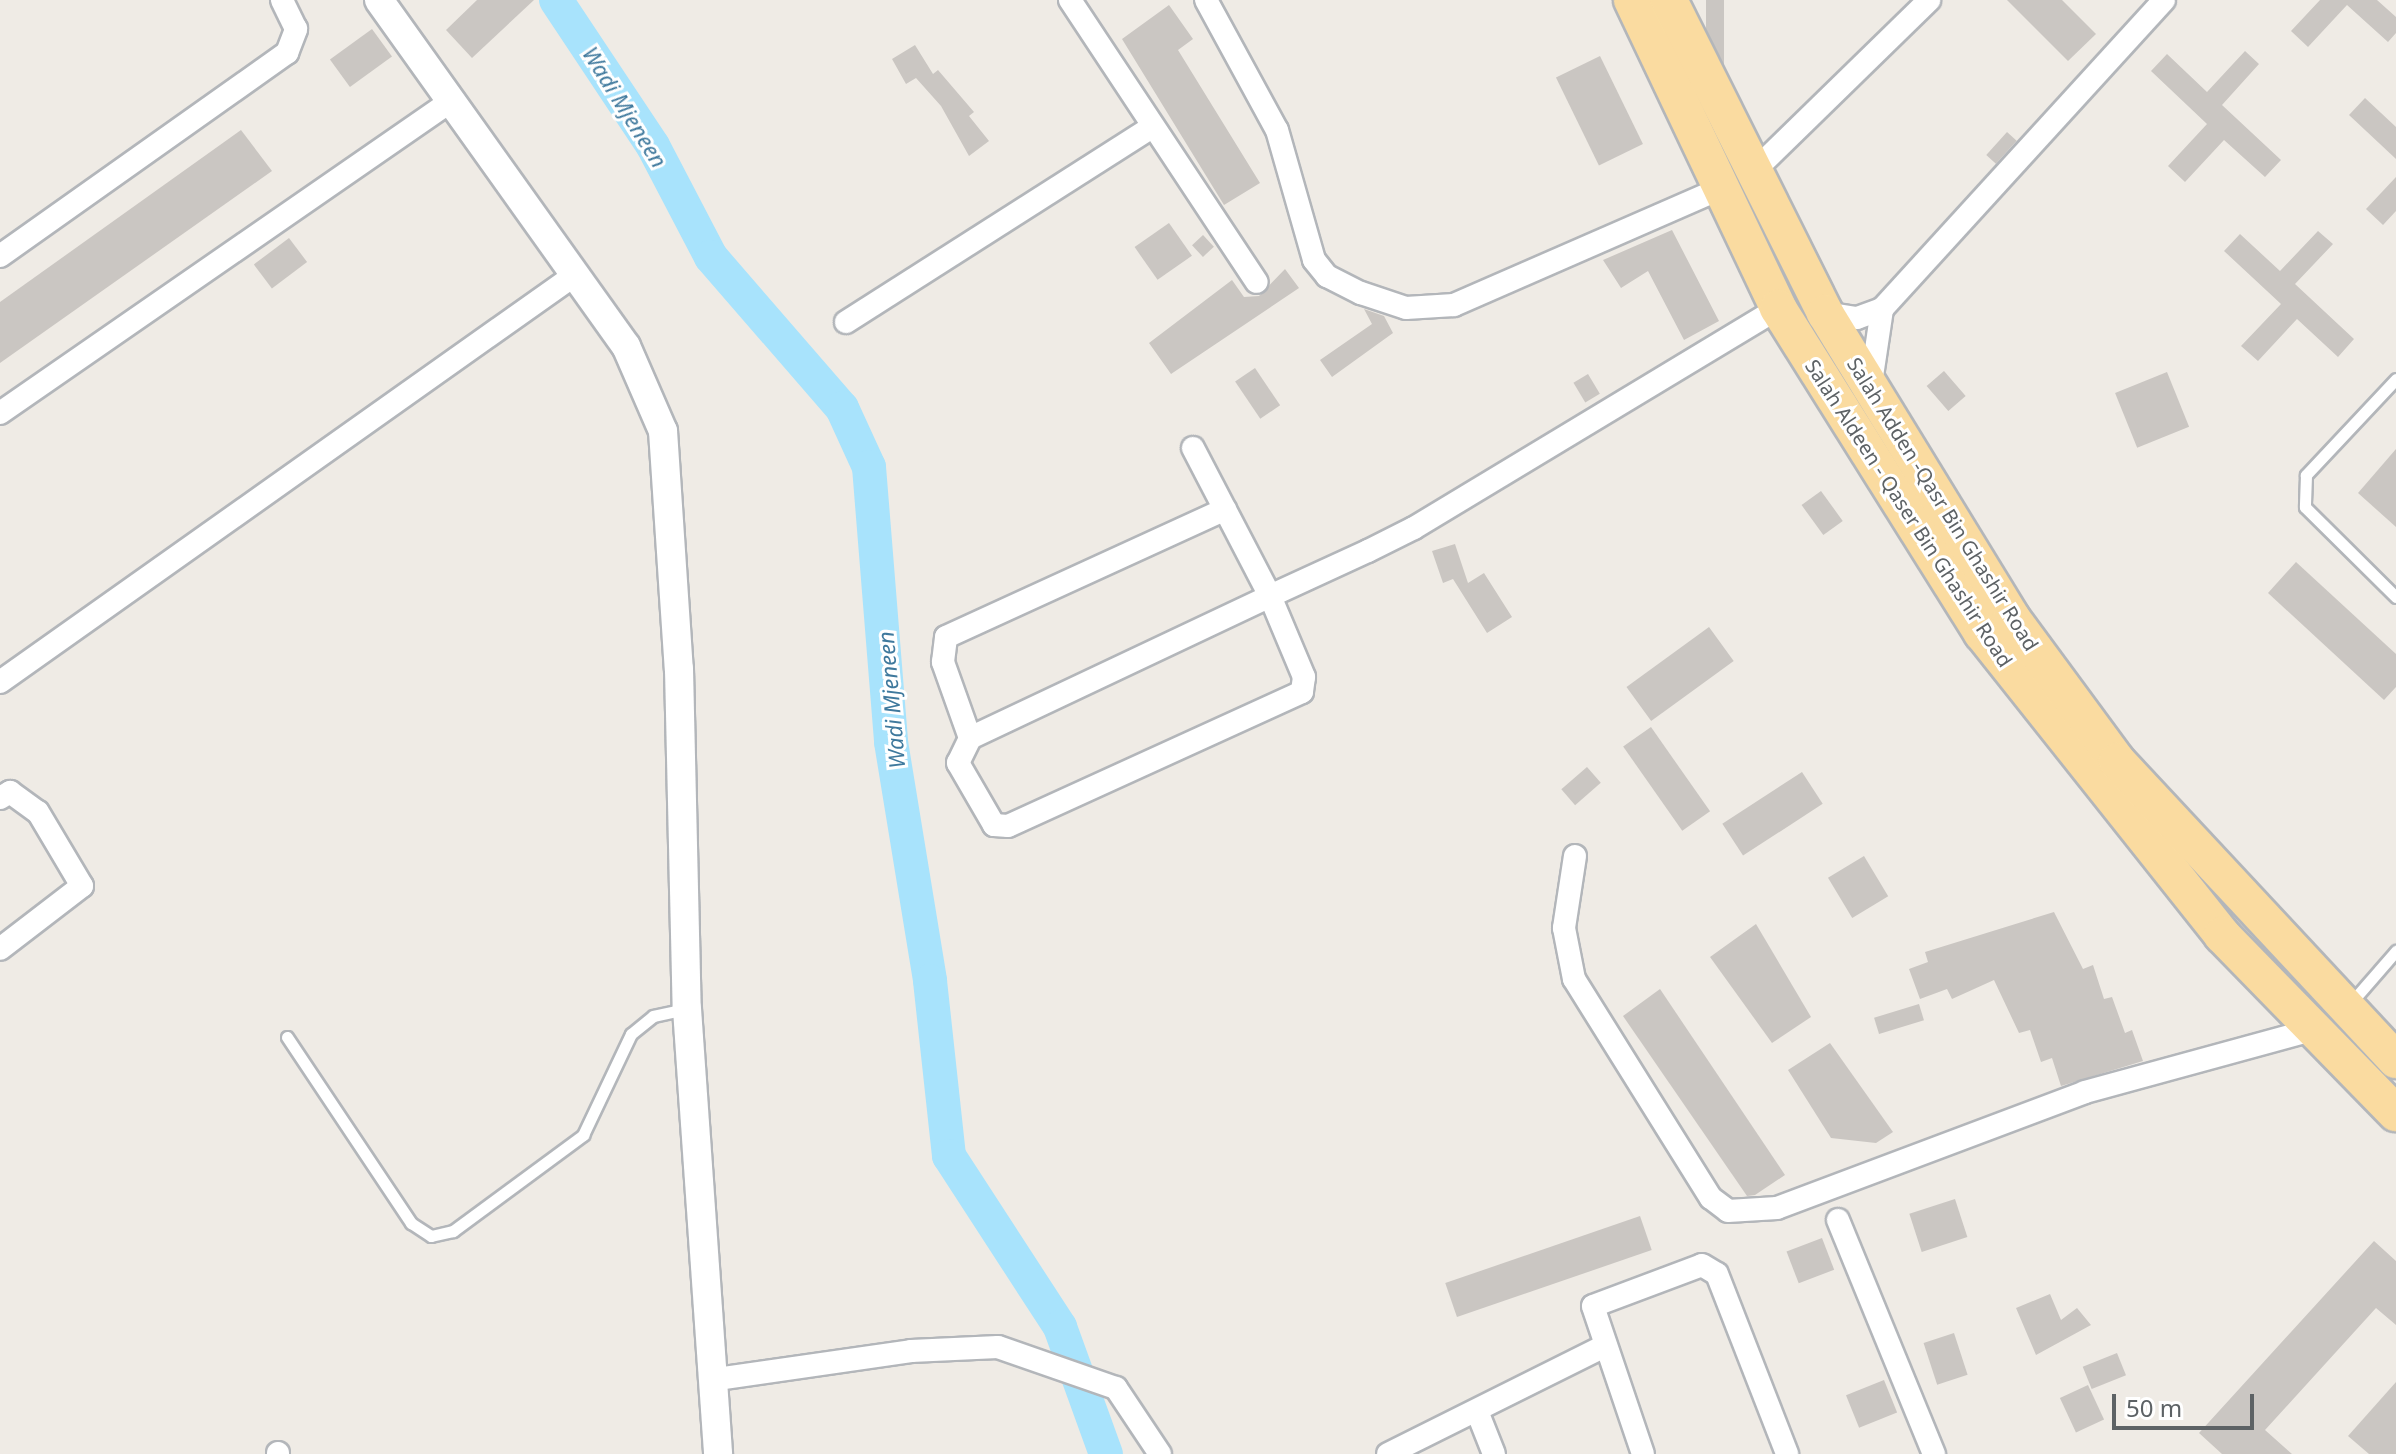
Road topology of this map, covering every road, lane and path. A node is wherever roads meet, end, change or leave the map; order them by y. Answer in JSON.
{"nodes":[{"id":1,"x":282,"y":0,"type":"edge"},
{"id":2,"x":379,"y":0,"type":"edge"},
{"id":3,"x":1070,"y":0,"type":"edge"},
{"id":4,"x":1206,"y":0,"type":"edge"},
{"id":5,"x":1632,"y":0,"type":"edge"},
{"id":6,"x":1669,"y":0,"type":"edge"},
{"id":7,"x":1929,"y":0,"type":"edge"},
{"id":8,"x":2164,"y":0,"type":"edge"},
{"id":9,"x":451,"y":101,"type":"junction"},
{"id":10,"x":1152,"y":127,"type":"junction"},
{"id":11,"x":1736,"y":182,"type":"junction"},
{"id":12,"x":0,"y":256,"type":"edge"},
{"id":13,"x":576,"y":274,"type":"junction"},
{"id":14,"x":1257,"y":282,"type":"dead end"},
{"id":15,"x":1778,"y":308,"type":"junction"},
{"id":16,"x":1882,"y":309,"type":"junction"},
{"id":17,"x":1825,"y":313,"type":"junction"},
{"id":18,"x":846,"y":322,"type":"dead end"},
{"id":19,"x":2396,"y":379,"type":"edge"},
{"id":20,"x":1871,"y":396,"type":"junction"},
{"id":21,"x":0,"y":413,"type":"edge"},
{"id":22,"x":1193,"y":448,"type":"dead end"},
{"id":23,"x":1225,"y":509,"type":"junction"},
{"id":24,"x":1270,"y":596,"type":"junction"},
{"id":25,"x":2396,"y":597,"type":"edge"},
{"id":26,"x":0,"y":682,"type":"edge"},
{"id":27,"x":970,"y":738,"type":"junction"},
{"id":28,"x":0,"y":798,"type":"edge"},
{"id":29,"x":1575,"y":856,"type":"dead end"},
{"id":30,"x":0,"y":949,"type":"edge"},
{"id":31,"x":2396,"y":951,"type":"edge"},
{"id":32,"x":687,"y":1009,"type":"junction"},
{"id":33,"x":2344,"y":1011,"type":"junction"},
{"id":34,"x":2312,"y":1030,"type":"junction"},
{"id":35,"x":287,"y":1037,"type":"dead end"},
{"id":36,"x":2391,"y":1046,"type":"edge"},
{"id":37,"x":2396,"y":1113,"type":"edge"},
{"id":38,"x":1838,"y":1220,"type":"dead end"},
{"id":39,"x":1603,"y":1347,"type":"junction"},
{"id":40,"x":717,"y":1379,"type":"junction"},
{"id":41,"x":1477,"y":1411,"type":"junction"},
{"id":42,"x":718,"y":1454,"type":"edge"},
{"id":43,"x":1160,"y":1454,"type":"edge"},
{"id":44,"x":1388,"y":1454,"type":"edge"},
{"id":45,"x":1494,"y":1454,"type":"edge"},
{"id":46,"x":1643,"y":1454,"type":"edge"},
{"id":47,"x":1787,"y":1454,"type":"edge"},
{"id":48,"x":1934,"y":1454,"type":"edge"}],
"edges":[{"from":1,"to":12,"type":"street"},
{"from":2,"to":9,"type":"street"},
{"from":3,"to":10,"type":"street"},
{"from":4,"to":11,"type":"street"},
{"from":5,"to":11,"type":"highway","name":"Salah Aldeen - Qaser Bin Ghashir Road"},
{"from":6,"to":11,"type":"highway","name":"Salah Adden -Qasr Bin Ghashir Road"},
{"from":7,"to":11,"type":"street"},
{"from":8,"to":16,"type":"street"},
{"from":9,"to":13,"type":"street"},
{"from":9,"to":21,"type":"street"},
{"from":10,"to":14,"type":"street"},
{"from":10,"to":18,"type":"street"},
{"from":11,"to":15,"type":"highway","name":"Salah Aldeen - Qaser Bin Ghashir Road"},
{"from":11,"to":17,"type":"highway","name":"Salah Adden -Qasr Bin Ghashir Road"},
{"from":13,"to":26,"type":"street"},
{"from":13,"to":32,"type":"street"},
{"from":15,"to":24,"type":"street"},
{"from":15,"to":34,"type":"highway","name":"Salah Aldeen - Qaser Bin Ghashir Road"},
{"from":16,"to":17,"type":"street"},
{"from":16,"to":20,"type":"street"},
{"from":17,"to":20,"type":"highway","name":"Salah Adden -Qasr Bin Ghashir Road"},
{"from":19,"to":25,"type":"lane"},
{"from":20,"to":33,"type":"highway","name":"Salah Adden -Qasr Bin Ghashir Road"},
{"from":22,"to":23,"type":"street"},
{"from":23,"to":24,"type":"street"},
{"from":23,"to":27,"type":"street"},
{"from":24,"to":27,"type":"street"},
{"from":24,"to":27,"type":"street"},
{"from":28,"to":30,"type":"street"},
{"from":29,"to":34,"type":"street"},
{"from":31,"to":33,"type":"lane"},
{"from":32,"to":35,"type":"lane"},
{"from":32,"to":40,"type":"street"},
{"from":33,"to":36,"type":"highway","name":"Salah Adden -Qasr Bin Ghashir Road"},
{"from":34,"to":37,"type":"highway","name":"Salah Aldeen - Qaser Bin Ghashir Road"},
{"from":38,"to":48,"type":"street"},
{"from":39,"to":41,"type":"street"},
{"from":39,"to":46,"type":"street"},
{"from":39,"to":47,"type":"street"},
{"from":40,"to":42,"type":"street"},
{"from":40,"to":43,"type":"street"},
{"from":41,"to":44,"type":"street"},
{"from":41,"to":45,"type":"street"}]}
